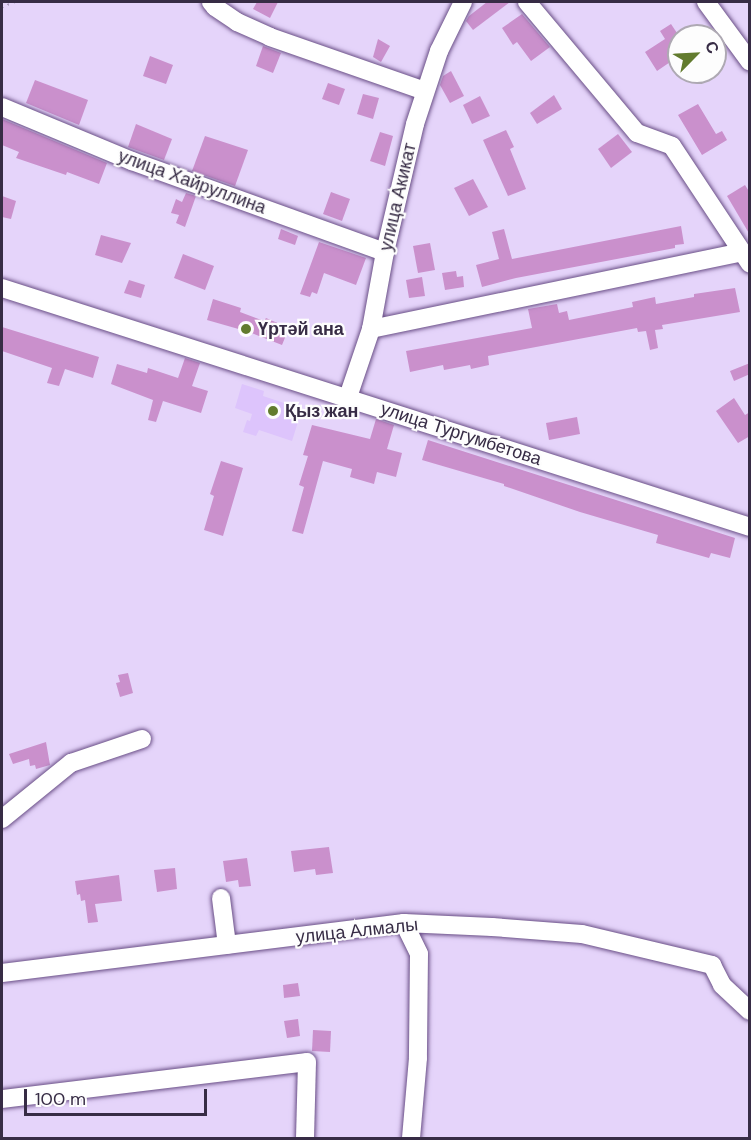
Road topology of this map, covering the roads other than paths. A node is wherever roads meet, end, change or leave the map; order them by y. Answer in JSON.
{"nodes":[{"id":1,"x":211,"y":2,"type":"edge"},
{"id":2,"x":463,"y":2,"type":"edge"},
{"id":3,"x":527,"y":2,"type":"edge"},
{"id":4,"x":706,"y":2,"type":"edge"},
{"id":5,"x":750,"y":62,"type":"edge"},
{"id":6,"x":425,"y":92,"type":"junction"},
{"id":7,"x":2,"y":106,"type":"edge"},
{"id":8,"x":386,"y":252,"type":"junction"},
{"id":9,"x":746,"y":258,"type":"edge"},
{"id":10,"x":2,"y":288,"type":"edge"},
{"id":11,"x":371,"y":329,"type":"junction"},
{"id":12,"x":348,"y":397,"type":"junction"},
{"id":13,"x":750,"y":527,"type":"edge"},
{"id":14,"x":142,"y":739,"type":"dead end"},
{"id":15,"x":2,"y":819,"type":"edge"},
{"id":16,"x":221,"y":898,"type":"dead end"},
{"id":17,"x":404,"y":923,"type":"junction"},
{"id":18,"x":227,"y":945,"type":"junction"},
{"id":19,"x":2,"y":973,"type":"edge"},
{"id":20,"x":750,"y":1011,"type":"edge"},
{"id":21,"x":2,"y":1099,"type":"edge"},
{"id":22,"x":305,"y":1138,"type":"edge"},
{"id":23,"x":411,"y":1138,"type":"edge"}],
"edges":[{"from":1,"to":6,"type":"street"},
{"from":2,"to":6,"type":"street","name":"улица Акикат"},
{"from":3,"to":9,"type":"street"},
{"from":4,"to":5,"type":"street"},
{"from":6,"to":8,"type":"street","name":"улица Акикат"},
{"from":7,"to":8,"type":"street","name":"улица Хайруллина"},
{"from":8,"to":11,"type":"street","name":"улица Акикат"},
{"from":9,"to":11,"type":"street"},
{"from":10,"to":12,"type":"street","name":"улица Тургумбетова"},
{"from":11,"to":12,"type":"street","name":"улица Акикат"},
{"from":12,"to":13,"type":"street","name":"улица Тургумбетова"},
{"from":14,"to":15,"type":"street"},
{"from":16,"to":18,"type":"street"},
{"from":17,"to":18,"type":"street","name":"улица Алмалы"},
{"from":17,"to":20,"type":"street","name":"улица Алмалы"},
{"from":17,"to":23,"type":"street"},
{"from":18,"to":19,"type":"street","name":"улица Алмалы"},
{"from":21,"to":22,"type":"street"}]}
